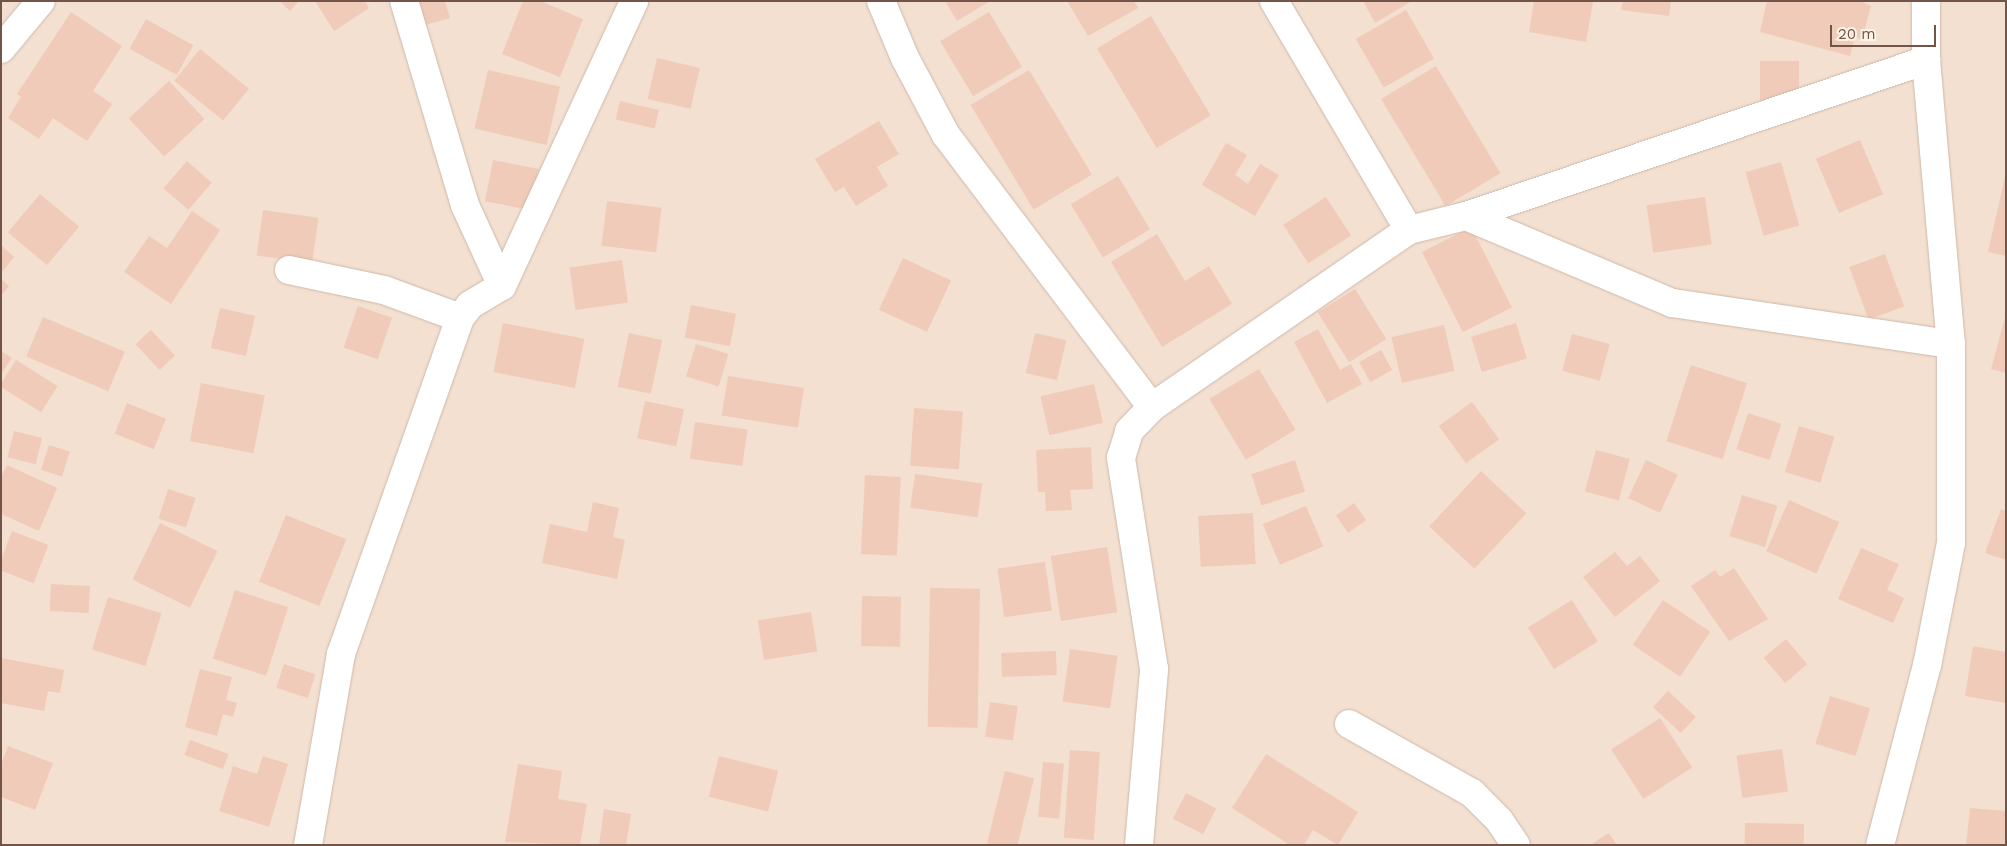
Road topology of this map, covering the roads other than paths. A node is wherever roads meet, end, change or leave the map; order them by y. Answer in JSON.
{"nodes":[{"id":1,"x":41,"y":1,"type":"edge"},
{"id":2,"x":404,"y":1,"type":"edge"},
{"id":3,"x":634,"y":1,"type":"edge"},
{"id":4,"x":881,"y":1,"type":"edge"},
{"id":5,"x":1274,"y":1,"type":"edge"},
{"id":6,"x":1926,"y":1,"type":"edge"},
{"id":7,"x":1,"y":49,"type":"edge"},
{"id":8,"x":1926,"y":60,"type":"junction"},
{"id":9,"x":1466,"y":216,"type":"junction"},
{"id":10,"x":1409,"y":230,"type":"junction"},
{"id":11,"x":289,"y":270,"type":"dead end"},
{"id":12,"x":502,"y":286,"type":"junction"},
{"id":13,"x":460,"y":318,"type":"junction"},
{"id":14,"x":1951,"y":344,"type":"junction"},
{"id":15,"x":1152,"y":407,"type":"junction"},
{"id":16,"x":1349,"y":724,"type":"dead end"},
{"id":17,"x":308,"y":845,"type":"edge"},
{"id":18,"x":1139,"y":845,"type":"edge"},
{"id":19,"x":1516,"y":845,"type":"edge"},
{"id":20,"x":1880,"y":845,"type":"edge"}],
"edges":[{"from":1,"to":7,"type":"street"},
{"from":2,"to":12,"type":"street"},
{"from":3,"to":12,"type":"street"},
{"from":4,"to":15,"type":"street"},
{"from":5,"to":10,"type":"street"},
{"from":6,"to":8,"type":"street"},
{"from":8,"to":9,"type":"street"},
{"from":8,"to":14,"type":"street"},
{"from":9,"to":10,"type":"street"},
{"from":9,"to":14,"type":"street"},
{"from":10,"to":15,"type":"street"},
{"from":11,"to":13,"type":"street"},
{"from":12,"to":13,"type":"street"},
{"from":13,"to":17,"type":"street"},
{"from":14,"to":20,"type":"street"},
{"from":15,"to":18,"type":"street"},
{"from":16,"to":19,"type":"street"}]}
